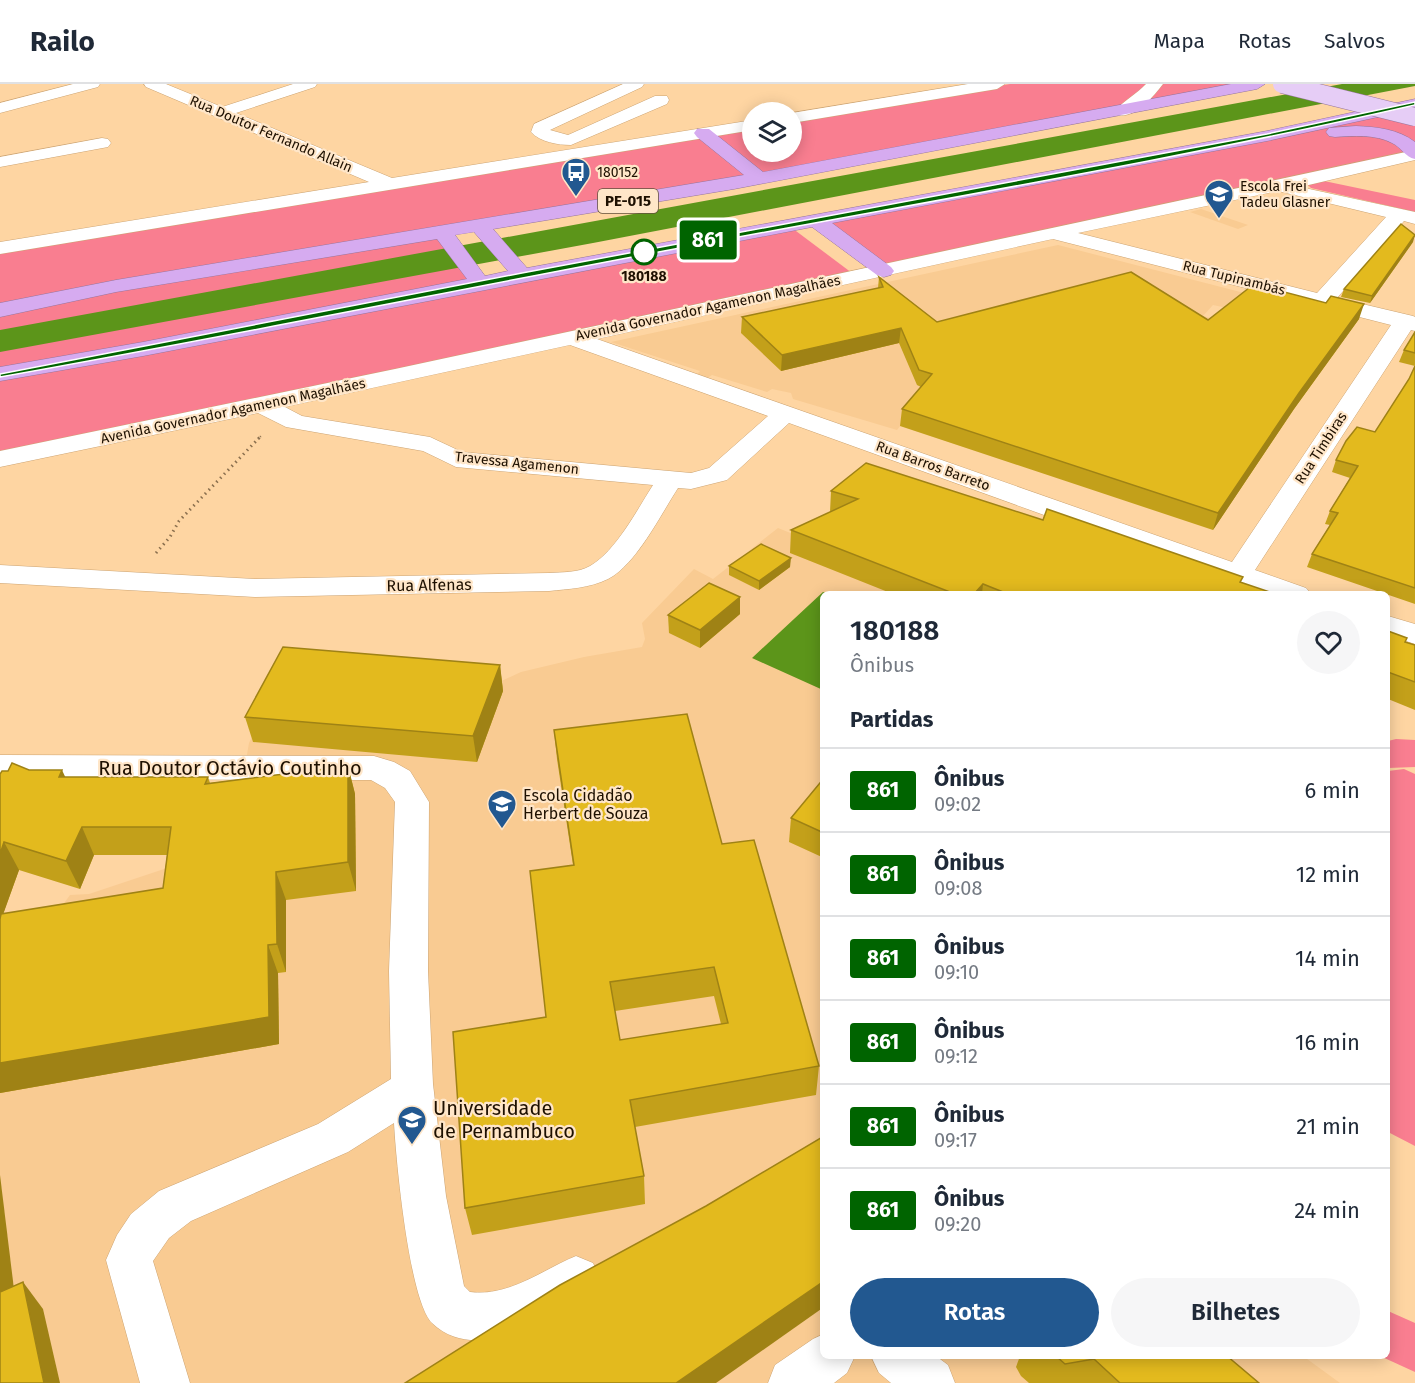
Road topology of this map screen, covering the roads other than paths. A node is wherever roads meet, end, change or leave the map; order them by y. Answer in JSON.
{"nodes":[{"id":1,"x":92,"y":84,"type":"edge"},
{"id":2,"x":152,"y":84,"type":"edge"},
{"id":3,"x":309,"y":84,"type":"edge"},
{"id":4,"x":912,"y":84,"type":"edge"},
{"id":5,"x":997,"y":84,"type":"edge"},
{"id":6,"x":1155,"y":84,"type":"edge"},
{"id":7,"x":1257,"y":84,"type":"edge"},
{"id":8,"x":1282,"y":84,"type":"edge"},
{"id":9,"x":1311,"y":84,"type":"edge"},
{"id":10,"x":632,"y":86,"type":"edge"},
{"id":11,"x":927,"y":95,"type":"junction"},
{"id":12,"x":661,"y":100,"type":"junction"},
{"id":13,"x":1415,"y":104,"type":"edge"},
{"id":14,"x":0,"y":108,"type":"edge"},
{"id":15,"x":1415,"y":110,"type":"edge"},
{"id":16,"x":1123,"y":111,"type":"junction"},
{"id":17,"x":222,"y":113,"type":"junction"},
{"id":18,"x":802,"y":116,"type":"edge"},
{"id":19,"x":1415,"y":117,"type":"edge"},
{"id":20,"x":683,"y":124,"type":"junction"},
{"id":21,"x":742,"y":127,"type":"edge"},
{"id":22,"x":1369,"y":132,"type":"junction"},
{"id":23,"x":704,"y":133,"type":"junction"},
{"id":24,"x":1415,"y":133,"type":"edge"},
{"id":25,"x":1267,"y":136,"type":"junction"},
{"id":26,"x":102,"y":143,"type":"dead end"},
{"id":27,"x":1415,"y":155,"type":"edge"},
{"id":28,"x":0,"y":162,"type":"edge"},
{"id":29,"x":1327,"y":176,"type":"junction"},
{"id":30,"x":759,"y":178,"type":"junction"},
{"id":31,"x":734,"y":183,"type":"junction"},
{"id":32,"x":389,"y":184,"type":"junction"},
{"id":33,"x":1275,"y":186,"type":"junction"},
{"id":34,"x":1371,"y":186,"type":"dead end"},
{"id":35,"x":1407,"y":216,"type":"edge"},
{"id":36,"x":815,"y":220,"type":"junction"},
{"id":37,"x":788,"y":225,"type":"junction"},
{"id":38,"x":482,"y":229,"type":"junction"},
{"id":39,"x":1053,"y":233,"type":"junction"},
{"id":40,"x":445,"y":235,"type":"junction"},
{"id":41,"x":813,"y":244,"type":"dead end"},
{"id":42,"x":0,"y":249,"type":"edge"},
{"id":43,"x":830,"y":257,"type":"dead end"},
{"id":44,"x":517,"y":270,"type":"junction"},
{"id":45,"x":884,"y":271,"type":"junction"},
{"id":46,"x":856,"y":276,"type":"junction"},
{"id":47,"x":476,"y":278,"type":"junction"},
{"id":48,"x":116,"y":286,"type":"junction"},
{"id":49,"x":1323,"y":300,"type":"junction"},
{"id":50,"x":0,"y":304,"type":"edge"},
{"id":51,"x":0,"y":310,"type":"edge"},
{"id":52,"x":1410,"y":323,"type":"edge"},
{"id":53,"x":571,"y":338,"type":"junction"},
{"id":54,"x":143,"y":349,"type":"junction"},
{"id":55,"x":0,"y":374,"type":"edge"},
{"id":56,"x":0,"y":383,"type":"edge"},
{"id":57,"x":274,"y":412,"type":"junction"},
{"id":58,"x":786,"y":412,"type":"junction"},
{"id":59,"x":0,"y":459,"type":"edge"},
{"id":60,"x":671,"y":479,"type":"junction"},
{"id":61,"x":0,"y":574,"type":"edge"},
{"id":62,"x":1237,"y":574,"type":"junction"},
{"id":63,"x":1278,"y":591,"type":"edge"},
{"id":64,"x":1390,"y":626,"type":"edge"},
{"id":65,"x":1415,"y":634,"type":"edge"},
{"id":66,"x":0,"y":767,"type":"edge"},
{"id":67,"x":413,"y":1088,"type":"junction"},
{"id":68,"x":614,"y":1259,"type":"edge"},
{"id":69,"x":826,"y":1359,"type":"edge"},
{"id":70,"x":900,"y":1359,"type":"edge"},
{"id":71,"x":165,"y":1383,"type":"edge"},
{"id":72,"x":792,"y":1383,"type":"edge"},
{"id":73,"x":930,"y":1383,"type":"edge"}],
"edges":[{"from":1,"to":14,"type":"street"},
{"from":2,"to":17,"type":"street","name":"Rua Doutor Fernando Allain"},
{"from":3,"to":17,"type":"street"},
{"from":4,"to":11,"type":"street"},
{"from":5,"to":11,"type":"street"},
{"from":6,"to":16,"type":"street"},
{"from":7,"to":16,"type":"highway","number":"PE-015"},
{"from":8,"to":19,"type":"main road","bridge":true},
{"from":9,"to":15,"type":"main road"},
{"from":10,"to":12,"type":"street"},
{"from":10,"to":12,"type":"street"},
{"from":11,"to":18,"type":"street"},
{"from":12,"to":20,"type":"street"},
{"from":13,"to":25,"type":"highway"},
{"from":16,"to":30,"type":"highway","number":"PE-015"},
{"from":17,"to":32,"type":"street","name":"Rua Doutor Fernando Allain"},
{"from":20,"to":23,"type":"street"},
{"from":20,"to":31,"type":"highway"},
{"from":20,"to":32,"type":"street"},
{"from":21,"to":23,"type":"street"},
{"from":22,"to":24,"type":"highway"},
{"from":22,"to":25,"type":"highway"},
{"from":22,"to":27,"type":"highway"},
{"from":23,"to":30,"type":"highway"},
{"from":25,"to":36,"type":"highway"},
{"from":26,"to":28,"type":"street"},
{"from":27,"to":29,"type":"street","name":"Avenida Governador Agamenon Magalhães"},
{"from":29,"to":33,"type":"street","name":"Avenida Governador Agamenon Magalhães"},
{"from":29,"to":34,"type":"street"},
{"from":30,"to":31,"type":"highway","number":"PE-015"},
{"from":31,"to":38,"type":"highway","number":"PE-015"},
{"from":32,"to":42,"type":"street"},
{"from":33,"to":35,"type":"street"},
{"from":33,"to":39,"type":"street","name":"Avenida Governador Agamenon Magalhães"},
{"from":35,"to":49,"type":"street"},
{"from":36,"to":37,"type":"highway"},
{"from":36,"to":45,"type":"highway"},
{"from":37,"to":41,"type":"highway"},
{"from":37,"to":44,"type":"highway"},
{"from":38,"to":40,"type":"highway","number":"PE-015"},
{"from":38,"to":44,"type":"highway"},
{"from":39,"to":45,"type":"street","name":"Avenida Governador Agamenon Magalhães"},
{"from":39,"to":49,"type":"street","name":"Rua Tupinambás"},
{"from":40,"to":47,"type":"highway"},
{"from":40,"to":48,"type":"highway","number":"PE-015"},
{"from":43,"to":46,"type":"highway"},
{"from":44,"to":47,"type":"highway"},
{"from":45,"to":46,"type":"street","name":"Avenida Governador Agamenon Magalhães"},
{"from":46,"to":53,"type":"street","name":"Avenida Governador Agamenon Magalhães"},
{"from":47,"to":54,"type":"highway"},
{"from":48,"to":50,"type":"highway"},
{"from":48,"to":51,"type":"highway","number":"PE-015"},
{"from":49,"to":52,"type":"street","name":"Rua Tupinambás"},
{"from":52,"to":62,"type":"street","name":"Rua Timbiras"},
{"from":53,"to":57,"type":"street","name":"Avenida Governador Agamenon Magalhães"},
{"from":53,"to":58,"type":"street","name":"Rua Barros Barreto"},
{"from":54,"to":55,"type":"highway"},
{"from":54,"to":56,"type":"highway"},
{"from":57,"to":59,"type":"street","name":"Avenida Governador Agamenon Magalhães"},
{"from":57,"to":60,"type":"street","name":"Travessa Agamenon"},
{"from":58,"to":60,"type":"street"},
{"from":58,"to":62,"type":"street","name":"Rua Barros Barreto"},
{"from":60,"to":61,"type":"street","name":"Rua Alfenas"},
{"from":62,"to":63,"type":"street","name":"Rua Barros Barreto"},
{"from":64,"to":65,"type":"street"},
{"from":66,"to":67,"type":"street","name":"Rua Doutor Octávio Coutinho"},
{"from":67,"to":68,"type":"street","name":"Rua Doutor Octávio Coutinho"},
{"from":67,"to":71,"type":"street"},
{"from":69,"to":72,"type":"street"},
{"from":70,"to":73,"type":"street"}]}
